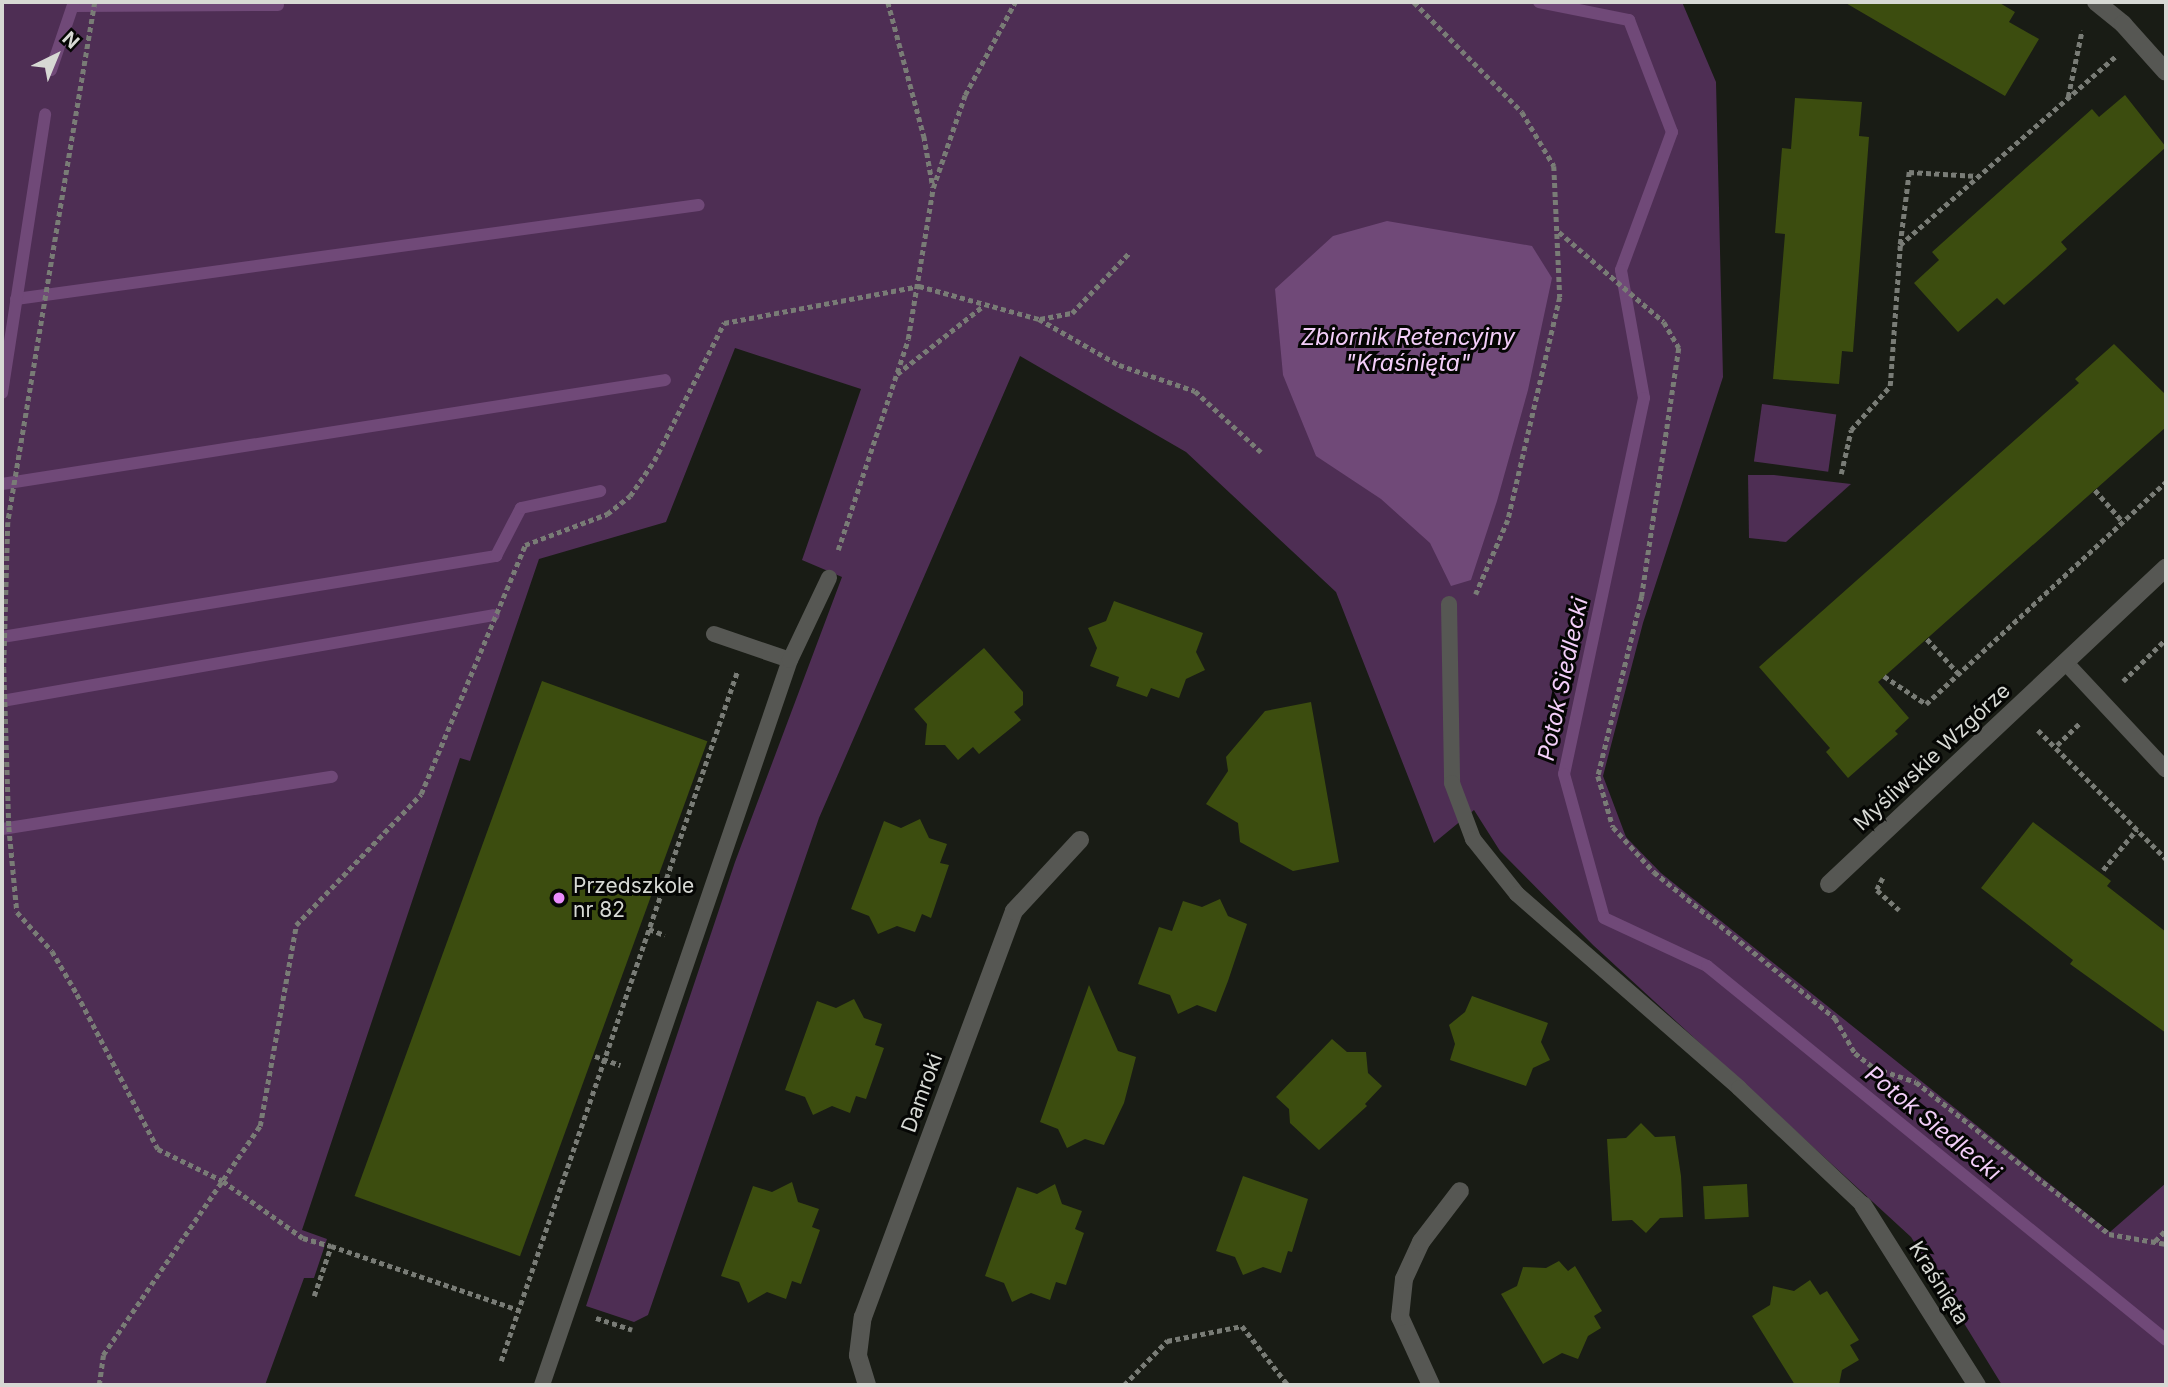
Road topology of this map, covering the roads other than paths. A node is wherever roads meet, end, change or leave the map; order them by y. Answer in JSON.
{"nodes":[{"id":1,"x":2096,"y":2,"type":"edge"},
{"id":2,"x":2166,"y":72,"type":"edge"},
{"id":3,"x":2166,"y":568,"type":"edge"},
{"id":4,"x":829,"y":578,"type":"road end"},
{"id":5,"x":1449,"y":604,"type":"road end"},
{"id":6,"x":714,"y":634,"type":"dead end"},
{"id":7,"x":790,"y":660,"type":"junction"},
{"id":8,"x":2066,"y":663,"type":"junction"},
{"id":9,"x":2166,"y":770,"type":"edge"},
{"id":10,"x":1080,"y":840,"type":"dead end"},
{"id":11,"x":1829,"y":884,"type":"dead end"},
{"id":12,"x":1460,"y":1191,"type":"dead end"},
{"id":13,"x":1863,"y":1205,"type":"joint"},
{"id":14,"x":542,"y":1385,"type":"edge"},
{"id":15,"x":867,"y":1385,"type":"edge"},
{"id":16,"x":1431,"y":1385,"type":"edge"},
{"id":17,"x":1977,"y":1385,"type":"edge"}],
"edges":[{"from":1,"to":2,"type":"street"},
{"from":3,"to":8,"type":"street","name":"Myśliwskie Wzgórze"},
{"from":4,"to":7,"type":"lane"},
{"from":5,"to":13,"type":"lane"},
{"from":6,"to":7,"type":"lane"},
{"from":7,"to":14,"type":"lane"},
{"from":8,"to":9,"type":"lane"},
{"from":8,"to":11,"type":"street","name":"Myśliwskie Wzgórze"},
{"from":10,"to":15,"type":"street","name":"Damroki"},
{"from":12,"to":16,"type":"street"},
{"from":13,"to":17,"type":"street","name":"Kraśnięta"}]}
